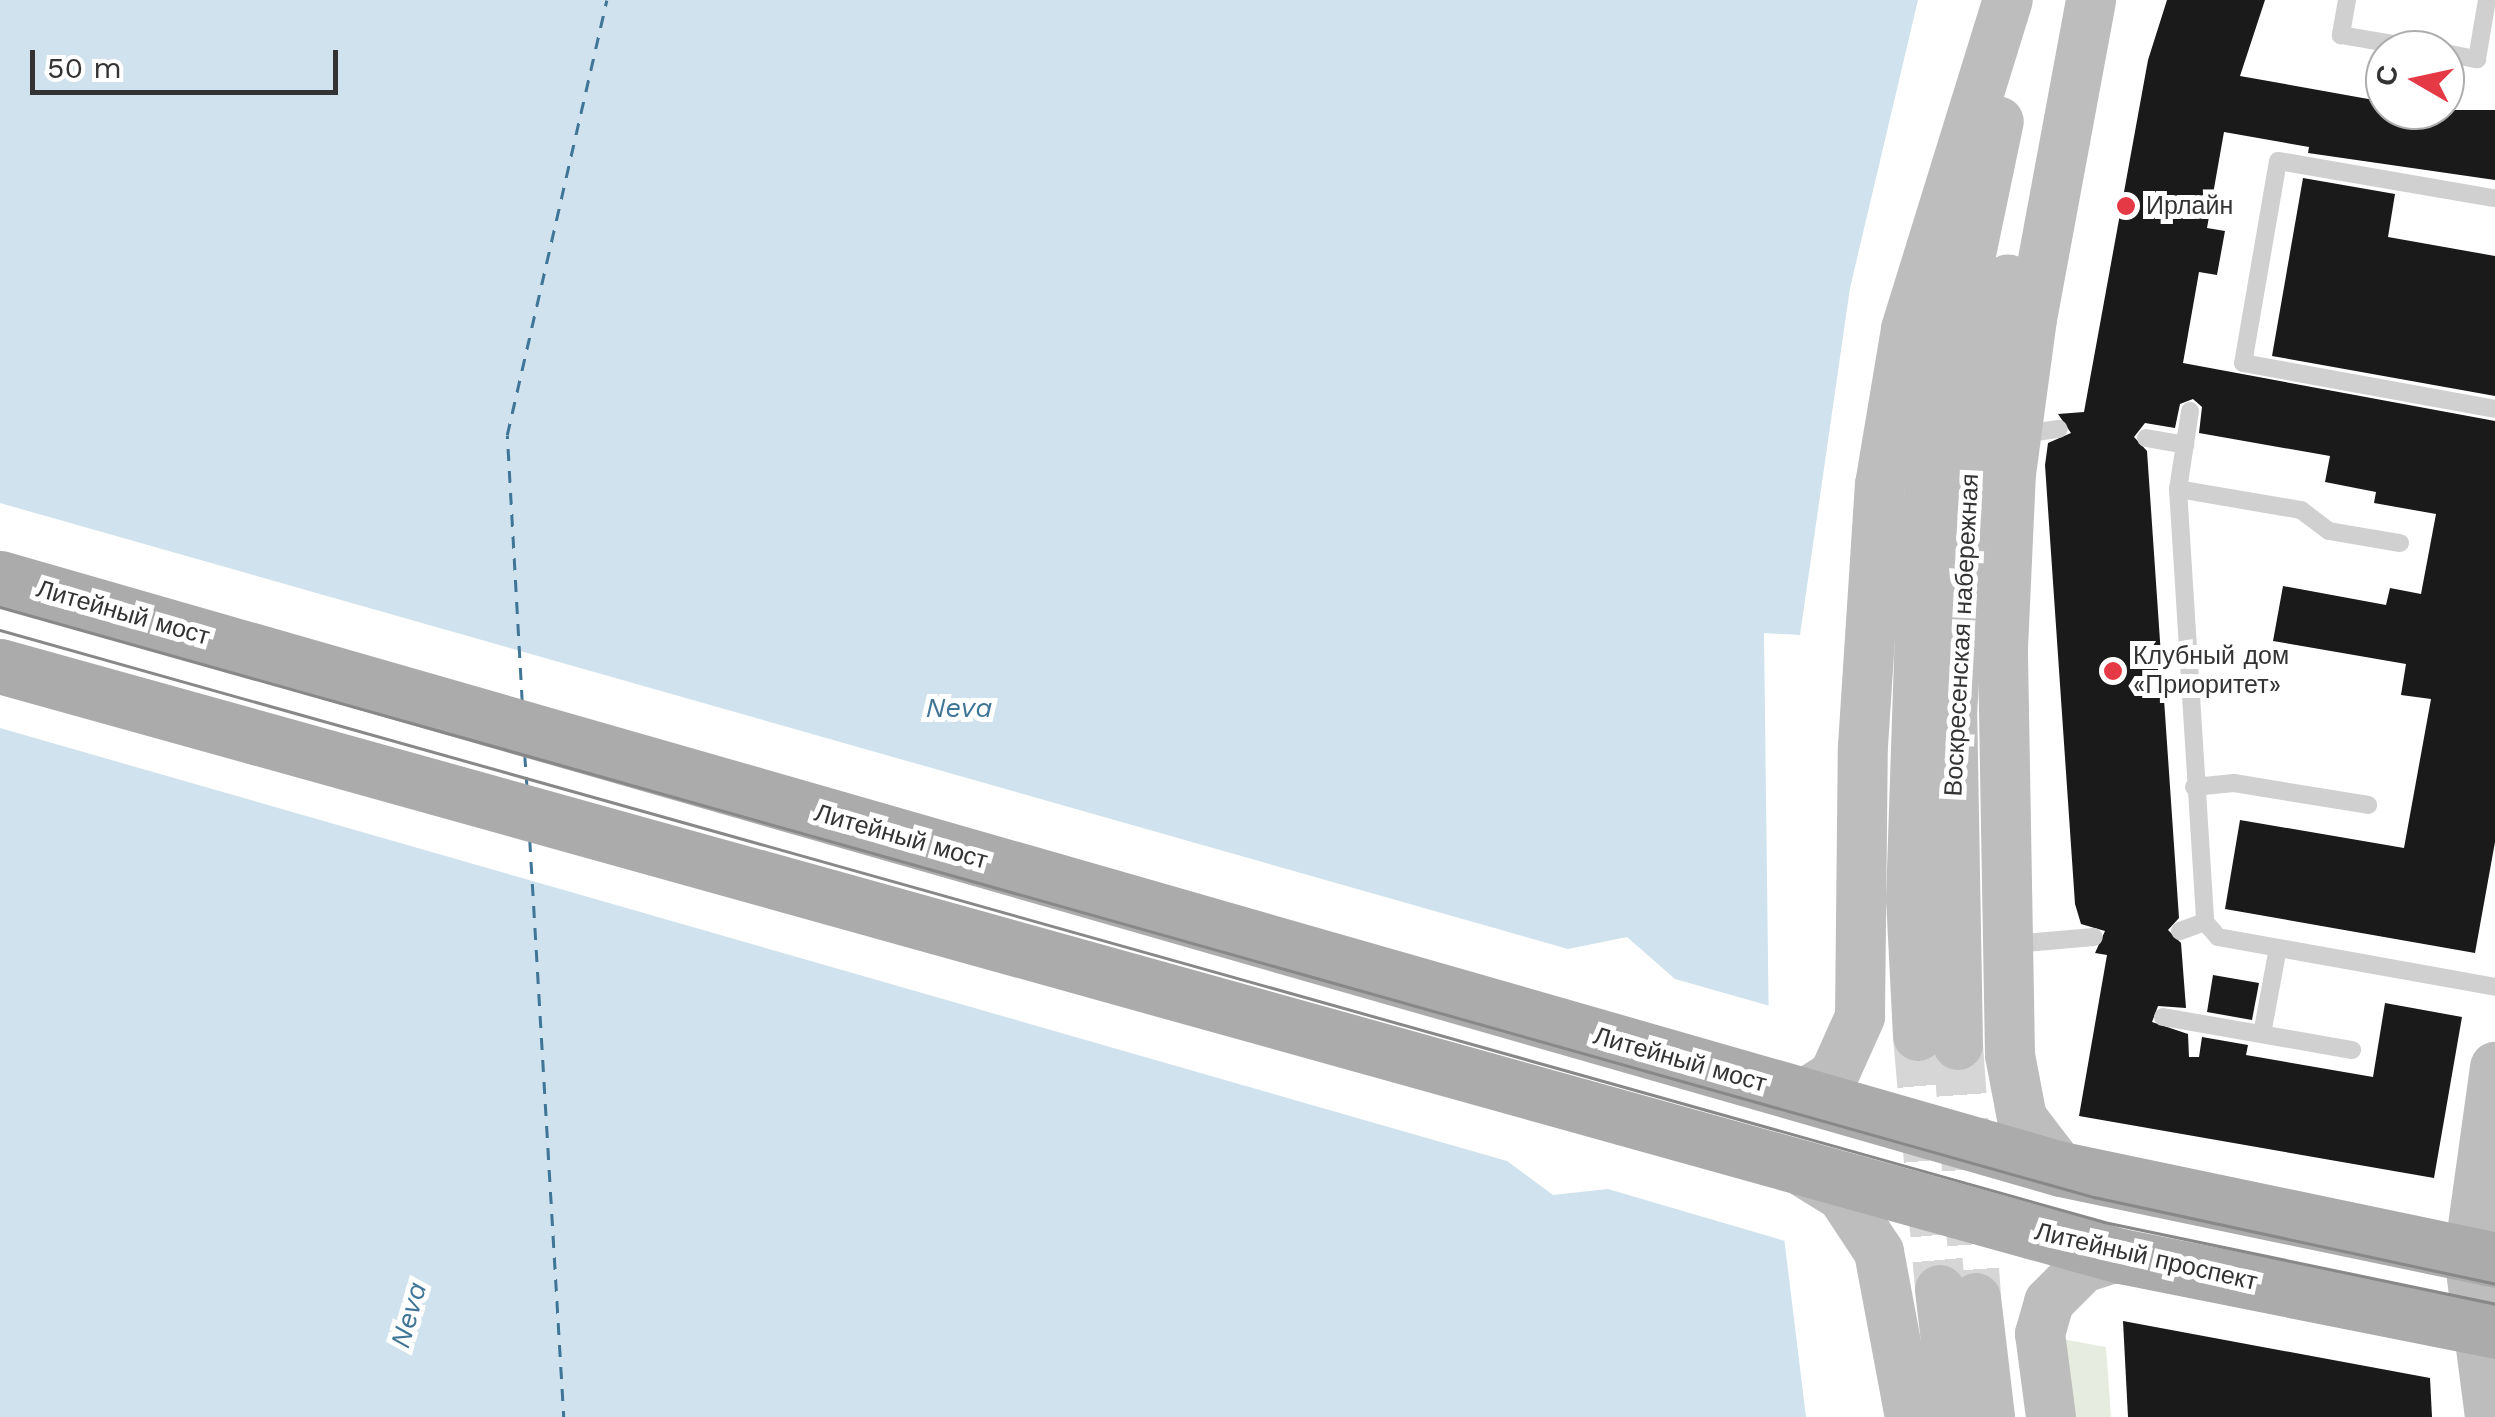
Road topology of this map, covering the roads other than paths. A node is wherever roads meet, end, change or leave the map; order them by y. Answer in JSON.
{"nodes":[{"id":1,"x":2008,"y":0,"type":"edge"},
{"id":2,"x":2029,"y":0,"type":"edge"},
{"id":3,"x":2088,"y":0,"type":"edge"},
{"id":4,"x":2347,"y":0,"type":"edge"},
{"id":5,"x":2487,"y":0,"type":"edge"},
{"id":6,"x":2365,"y":39,"type":"edge"},
{"id":7,"x":2465,"y":57,"type":"edge"},
{"id":8,"x":2493,"y":198,"type":"edge"},
{"id":9,"x":2495,"y":409,"type":"edge"},
{"id":10,"x":2190,"y":411,"type":"dead end"},
{"id":11,"x":2146,"y":438,"type":"dead end"},
{"id":12,"x":2185,"y":445,"type":"junction"},
{"id":13,"x":2178,"y":489,"type":"junction"},
{"id":14,"x":2400,"y":543,"type":"dead end"},
{"id":15,"x":0,"y":578,"type":"edge"},
{"id":16,"x":0,"y":666,"type":"edge"},
{"id":17,"x":2194,"y":787,"type":"junction"},
{"id":18,"x":2368,"y":805,"type":"dead end"},
{"id":19,"x":2205,"y":922,"type":"junction"},
{"id":20,"x":2180,"y":931,"type":"dead end"},
{"id":21,"x":2094,"y":937,"type":"dead end"},
{"id":22,"x":2008,"y":944,"type":"junction"},
{"id":23,"x":2278,"y":948,"type":"junction"},
{"id":24,"x":2495,"y":987,"type":"edge"},
{"id":25,"x":2162,"y":1017,"type":"dead end"},
{"id":26,"x":2262,"y":1034,"type":"junction"},
{"id":27,"x":2352,"y":1050,"type":"dead end"},
{"id":28,"x":2495,"y":1067,"type":"edge"},
{"id":29,"x":1803,"y":1095,"type":"junction"},
{"id":30,"x":2061,"y":1169,"type":"junction"},
{"id":31,"x":1800,"y":1170,"type":"junction"},
{"id":32,"x":2120,"y":1256,"type":"junction"},
{"id":33,"x":2482,"y":1258,"type":"edge"},
{"id":34,"x":2484,"y":1328,"type":"edge"},
{"id":35,"x":1910,"y":1417,"type":"edge"},
{"id":36,"x":1955,"y":1417,"type":"edge"},
{"id":37,"x":1990,"y":1417,"type":"edge"},
{"id":38,"x":2051,"y":1417,"type":"edge"},
{"id":39,"x":2490,"y":1417,"type":"edge"}],
"edges":[{"from":1,"to":29,"type":"main road"},
{"from":2,"to":3,"type":"main road","name":"Воскресенская набережная"},
{"from":3,"to":22,"type":"main road"},
{"from":4,"to":6,"type":"lane"},
{"from":5,"to":7,"type":"lane"},
{"from":8,"to":9,"type":"lane"},
{"from":10,"to":12,"type":"lane"},
{"from":11,"to":12,"type":"lane"},
{"from":12,"to":13,"type":"lane"},
{"from":13,"to":14,"type":"lane"},
{"from":13,"to":17,"type":"lane"},
{"from":15,"to":29,"type":"main road","name":"Литейный мост"},
{"from":16,"to":31,"type":"main road"},
{"from":17,"to":18,"type":"lane"},
{"from":17,"to":19,"type":"lane"},
{"from":19,"to":20,"type":"lane"},
{"from":19,"to":23,"type":"lane"},
{"from":21,"to":22,"type":"lane"},
{"from":22,"to":30,"type":"main road"},
{"from":23,"to":24,"type":"lane"},
{"from":23,"to":26,"type":"lane"},
{"from":25,"to":26,"type":"lane"},
{"from":26,"to":27,"type":"lane"},
{"from":28,"to":33,"type":"main road"},
{"from":29,"to":30,"type":"main road"},
{"from":30,"to":33,"type":"main road"},
{"from":31,"to":32,"type":"main road","name":"Литейный проспект"},
{"from":31,"to":35,"type":"main road"},
{"from":32,"to":34,"type":"main road","name":"Литейный проспект"},
{"from":32,"to":38,"type":"main road"},
{"from":33,"to":34,"type":"main road"},
{"from":34,"to":39,"type":"main road"},
{"from":36,"to":37,"type":"main road"}]}
